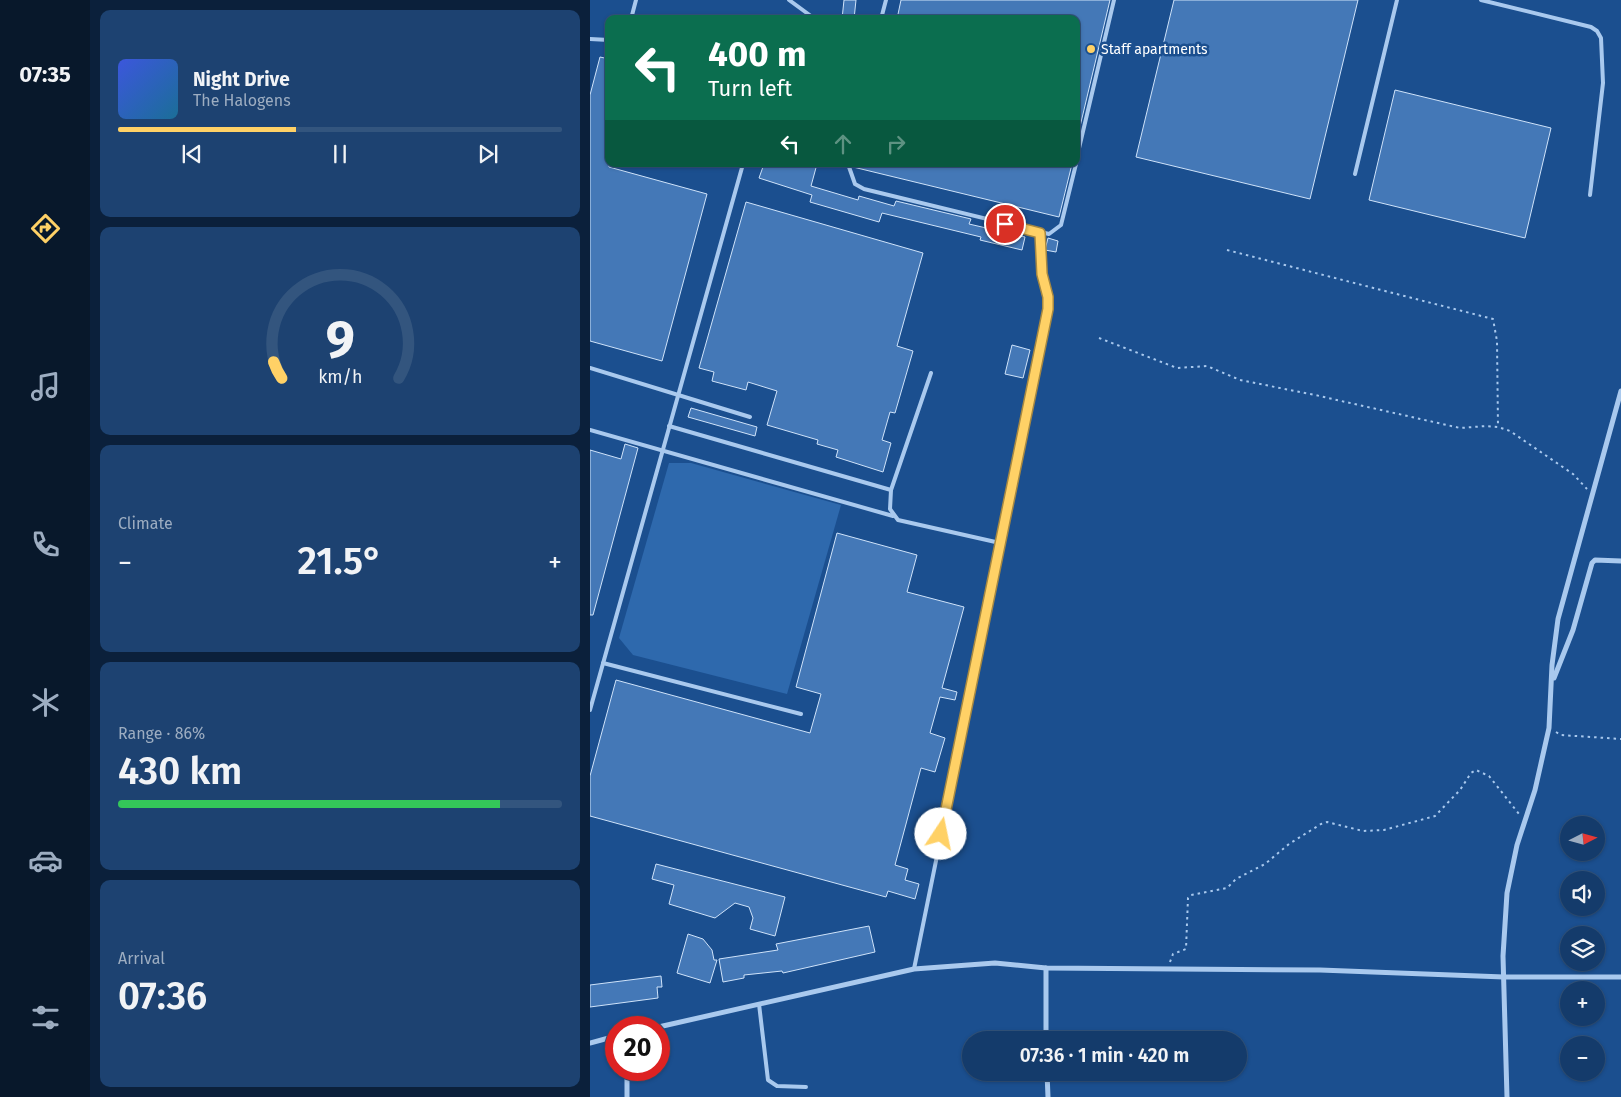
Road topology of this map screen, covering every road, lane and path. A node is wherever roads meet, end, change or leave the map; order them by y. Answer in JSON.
{"nodes":[{"id":1,"x":636,"y":0,"type":"edge"},
{"id":2,"x":789,"y":0,"type":"edge"},
{"id":3,"x":886,"y":0,"type":"edge"},
{"id":4,"x":1114,"y":0,"type":"edge"},
{"id":5,"x":1397,"y":0,"type":"edge"},
{"id":6,"x":1481,"y":0,"type":"edge"},
{"id":7,"x":632,"y":15,"type":"edge"},
{"id":8,"x":810,"y":15,"type":"edge"},
{"id":9,"x":883,"y":15,"type":"edge"},
{"id":10,"x":590,"y":39,"type":"edge"},
{"id":11,"x":605,"y":40,"type":"edge"},
{"id":12,"x":1080,"y":145,"type":"edge"},
{"id":13,"x":742,"y":167,"type":"edge"},
{"id":14,"x":849,"y":167,"type":"edge"},
{"id":15,"x":1075,"y":167,"type":"edge"},
{"id":16,"x":1355,"y":174,"type":"dead end"},
{"id":17,"x":1590,"y":195,"type":"dead end"},
{"id":18,"x":1040,"y":233,"type":"junction"},
{"id":19,"x":1227,"y":250,"type":"dead end"},
{"id":20,"x":1099,"y":338,"type":"dead end"},
{"id":21,"x":590,"y":368,"type":"edge"},
{"id":22,"x":931,"y":373,"type":"dead end"},
{"id":23,"x":1621,"y":391,"type":"edge"},
{"id":24,"x":679,"y":395,"type":"junction"},
{"id":25,"x":750,"y":417,"type":"dead end"},
{"id":26,"x":669,"y":426,"type":"junction"},
{"id":27,"x":1498,"y":427,"type":"junction"},
{"id":28,"x":590,"y":430,"type":"edge"},
{"id":29,"x":663,"y":450,"type":"junction"},
{"id":30,"x":892,"y":490,"type":"junction"},
{"id":31,"x":1593,"y":496,"type":"junction"},
{"id":32,"x":893,"y":516,"type":"junction"},
{"id":33,"x":1000,"y":543,"type":"junction"},
{"id":34,"x":1621,"y":561,"type":"edge"},
{"id":35,"x":603,"y":663,"type":"junction"},
{"id":36,"x":1553,"y":680,"type":"junction"},
{"id":37,"x":590,"y":710,"type":"edge"},
{"id":38,"x":801,"y":714,"type":"dead end"},
{"id":39,"x":1549,"y":728,"type":"junction"},
{"id":40,"x":1621,"y":739,"type":"edge"},
{"id":41,"x":1524,"y":820,"type":"junction"},
{"id":42,"x":1046,"y":968,"type":"junction"},
{"id":43,"x":914,"y":969,"type":"junction"},
{"id":44,"x":1167,"y":969,"type":"junction"},
{"id":45,"x":1504,"y":977,"type":"junction"},
{"id":46,"x":1621,"y":977,"type":"edge"},
{"id":47,"x":759,"y":1004,"type":"junction"},
{"id":48,"x":670,"y":1024,"type":"edge"},
{"id":49,"x":1046,"y":1031,"type":"edge"},
{"id":50,"x":605,"y":1039,"type":"edge"},
{"id":51,"x":590,"y":1042,"type":"edge"},
{"id":52,"x":627,"y":1081,"type":"edge"},
{"id":53,"x":1047,"y":1081,"type":"edge"},
{"id":54,"x":806,"y":1087,"type":"dead end"},
{"id":55,"x":627,"y":1097,"type":"edge"},
{"id":56,"x":1048,"y":1097,"type":"edge"},
{"id":57,"x":1507,"y":1097,"type":"edge"}],
"edges":[{"from":1,"to":7,"type":"lane"},
{"from":2,"to":8,"type":"lane"},
{"from":3,"to":9,"type":"lane"},
{"from":4,"to":12,"type":"lane"},
{"from":5,"to":16,"type":"lane"},
{"from":6,"to":17,"type":"lane"},
{"from":10,"to":11,"type":"lane"},
{"from":13,"to":24,"type":"lane"},
{"from":14,"to":18,"type":"lane"},
{"from":15,"to":18,"type":"lane"},
{"from":18,"to":33,"type":"lane"},
{"from":19,"to":27,"type":"path"},
{"from":20,"to":27,"type":"path"},
{"from":21,"to":24,"type":"lane"},
{"from":22,"to":30,"type":"lane"},
{"from":23,"to":31,"type":"street"},
{"from":24,"to":25,"type":"lane"},
{"from":24,"to":26,"type":"lane"},
{"from":26,"to":29,"type":"lane"},
{"from":26,"to":30,"type":"lane"},
{"from":27,"to":31,"type":"path"},
{"from":28,"to":29,"type":"lane"},
{"from":29,"to":32,"type":"lane"},
{"from":29,"to":35,"type":"lane"},
{"from":30,"to":32,"type":"lane"},
{"from":31,"to":36,"type":"street"},
{"from":32,"to":33,"type":"lane"},
{"from":33,"to":43,"type":"lane"},
{"from":34,"to":36,"type":"street"},
{"from":35,"to":37,"type":"lane"},
{"from":35,"to":38,"type":"lane"},
{"from":36,"to":39,"type":"street"},
{"from":39,"to":40,"type":"path"},
{"from":39,"to":41,"type":"street"},
{"from":41,"to":44,"type":"path"},
{"from":41,"to":45,"type":"street"},
{"from":42,"to":43,"type":"street"},
{"from":42,"to":44,"type":"street"},
{"from":42,"to":49,"type":"street"},
{"from":43,"to":47,"type":"street"},
{"from":44,"to":45,"type":"street"},
{"from":45,"to":46,"type":"street"},
{"from":45,"to":57,"type":"street"},
{"from":47,"to":48,"type":"street"},
{"from":47,"to":54,"type":"lane"},
{"from":50,"to":51,"type":"street"},
{"from":52,"to":55,"type":"street"},
{"from":53,"to":56,"type":"street"}]}
